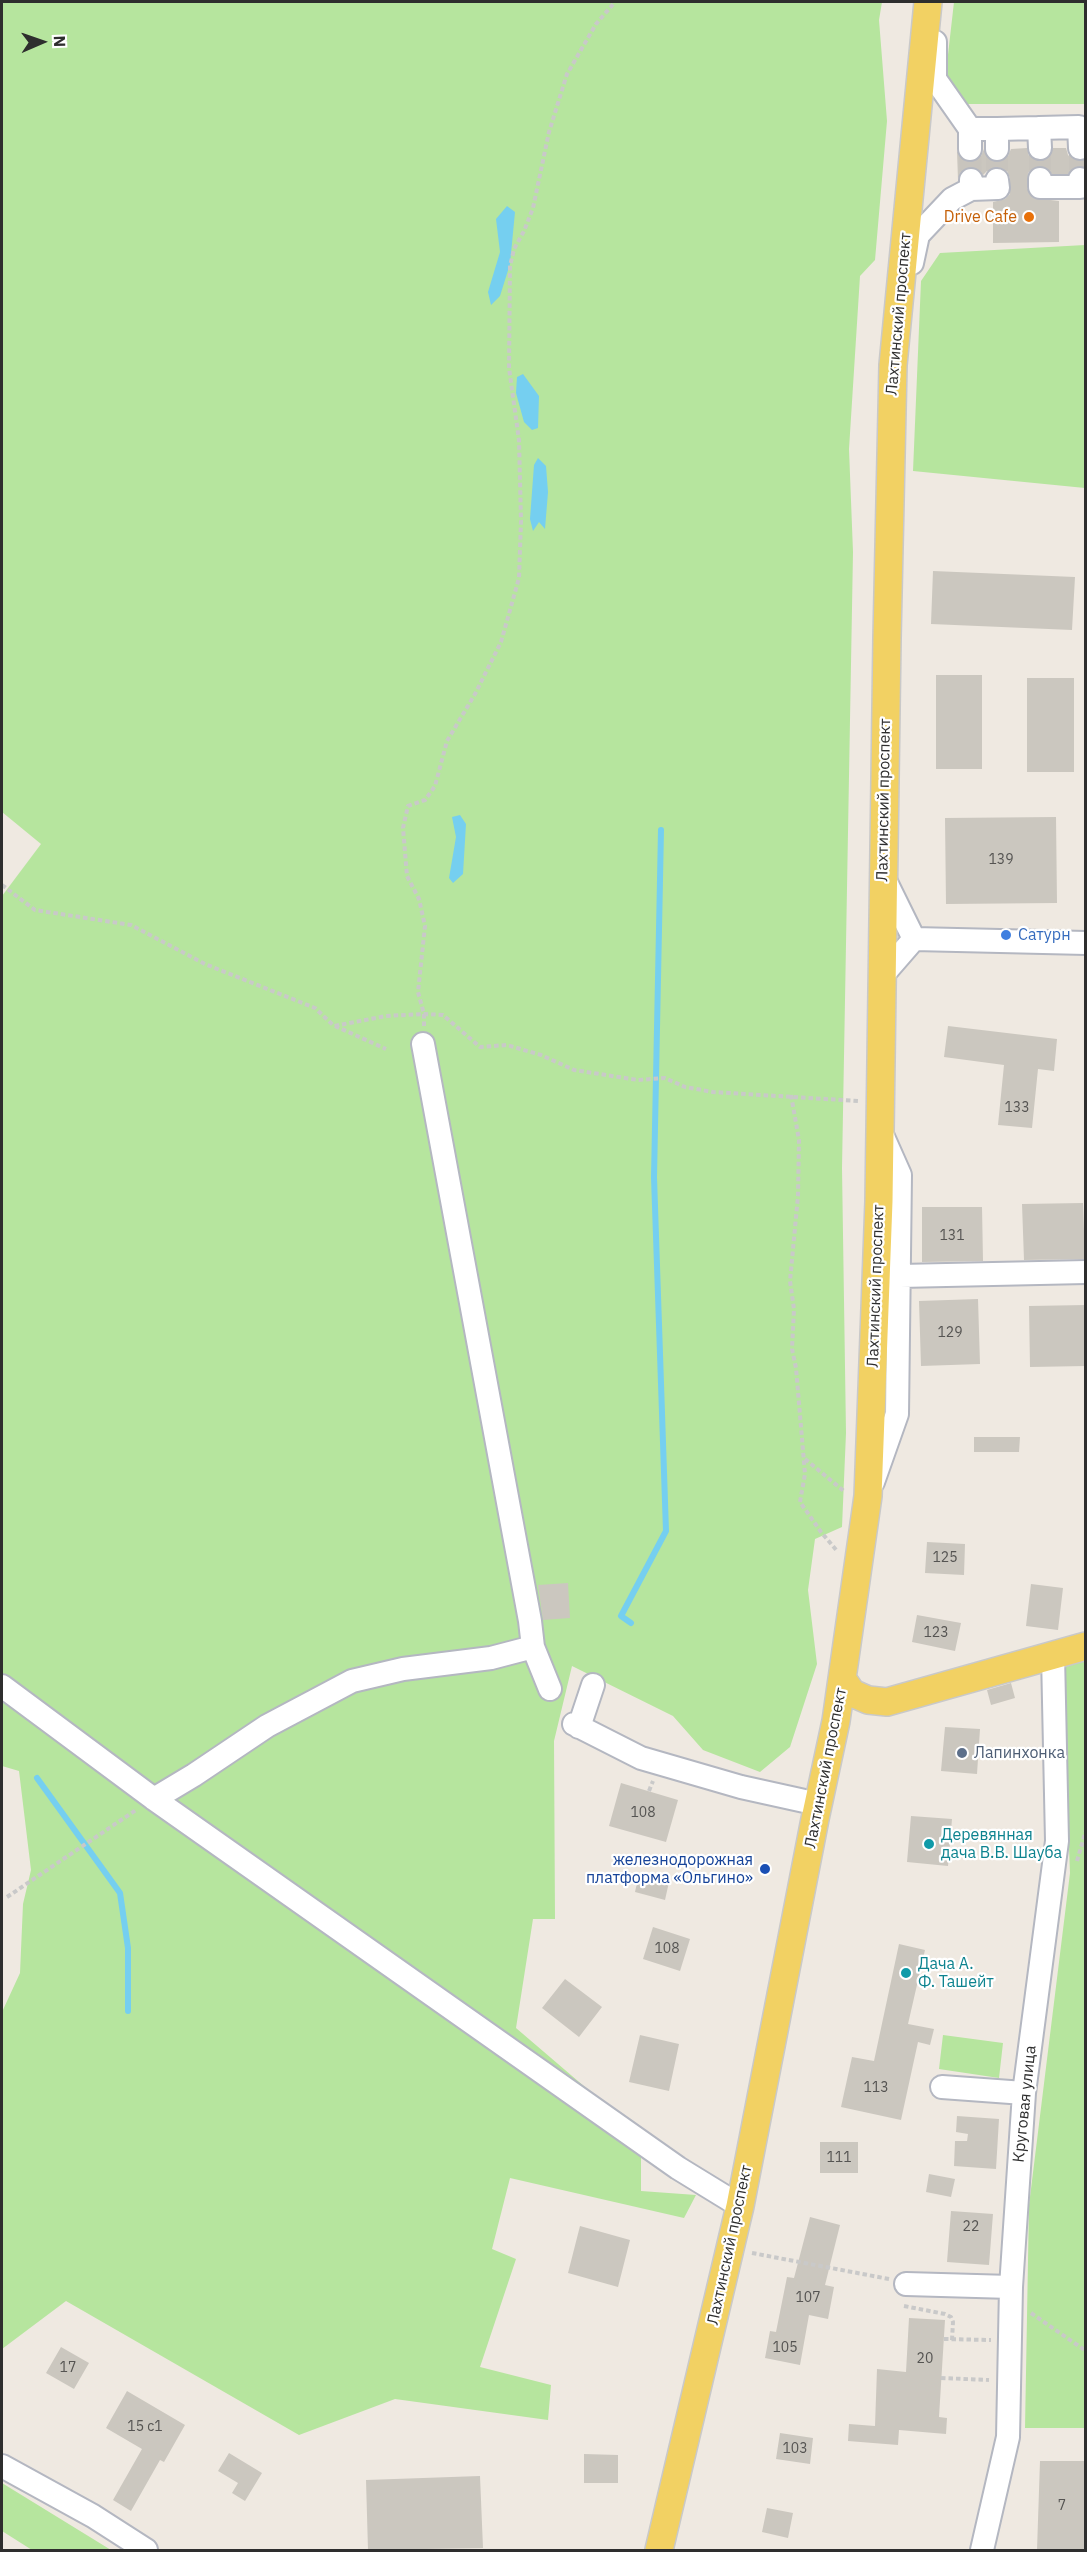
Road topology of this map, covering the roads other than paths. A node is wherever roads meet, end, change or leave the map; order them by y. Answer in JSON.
{"nodes":[{"id":1,"x":928,"y":2,"type":"edge"},
{"id":2,"x":935,"y":2,"type":"edge"},
{"id":3,"x":1082,"y":134,"type":"edge"},
{"id":4,"x":1040,"y":179,"type":"dead end"},
{"id":5,"x":998,"y":180,"type":"dead end"},
{"id":6,"x":1082,"y":185,"type":"edge"},
{"id":7,"x":894,"y":352,"type":"junction"},
{"id":8,"x":883,"y":875,"type":"junction"},
{"id":9,"x":914,"y":939,"type":"junction"},
{"id":10,"x":1086,"y":943,"type":"edge"},
{"id":11,"x":881,"y":977,"type":"junction"},
{"id":12,"x":423,"y":1044,"type":"road end"},
{"id":13,"x":879,"y":1126,"type":"junction"},
{"id":14,"x":1086,"y":1272,"type":"edge"},
{"id":15,"x":900,"y":1276,"type":"junction"},
{"id":16,"x":858,"y":1495,"type":"junction"},
{"id":17,"x":1086,"y":1646,"type":"edge"},
{"id":18,"x":533,"y":1647,"type":"junction"},
{"id":19,"x":1053,"y":1655,"type":"junction"},
{"id":20,"x":843,"y":1680,"type":"junction"},
{"id":21,"x":593,"y":1685,"type":"dead end"},
{"id":22,"x":2,"y":1686,"type":"edge"},
{"id":23,"x":550,"y":1689,"type":"dead end"},
{"id":24,"x":154,"y":1799,"type":"junction"},
{"id":25,"x":818,"y":1804,"type":"junction"},
{"id":26,"x":942,"y":2087,"type":"dead end"},
{"id":27,"x":1024,"y":2093,"type":"junction"},
{"id":28,"x":740,"y":2206,"type":"junction"},
{"id":29,"x":1011,"y":2293,"type":"junction"},
{"id":30,"x":903,"y":2295,"type":"road end"},
{"id":31,"x":2,"y":2466,"type":"edge"},
{"id":32,"x":146,"y":2550,"type":"edge"},
{"id":33,"x":659,"y":2550,"type":"edge"},
{"id":34,"x":982,"y":2550,"type":"edge"}],
"edges":[{"from":1,"to":7,"type":"main road","name":"Лахтинский проспект"},
{"from":2,"to":3,"type":"street"},
{"from":4,"to":6,"type":"street"},
{"from":5,"to":7,"type":"street"},
{"from":7,"to":8,"type":"main road","name":"Лахтинский проспект"},
{"from":8,"to":9,"type":"street"},
{"from":8,"to":11,"type":"main road","name":"Лахтинский проспект"},
{"from":9,"to":10,"type":"street"},
{"from":9,"to":11,"type":"street"},
{"from":11,"to":13,"type":"main road","name":"Лахтинский проспект"},
{"from":12,"to":18,"type":"street"},
{"from":13,"to":15,"type":"street"},
{"from":13,"to":16,"type":"main road","name":"Лахтинский проспект"},
{"from":14,"to":15,"type":"street"},
{"from":15,"to":16,"type":"street"},
{"from":16,"to":20,"type":"main road","name":"Лахтинский проспект"},
{"from":17,"to":19,"type":"main road"},
{"from":18,"to":23,"type":"street"},
{"from":18,"to":24,"type":"street"},
{"from":19,"to":20,"type":"main road"},
{"from":19,"to":27,"type":"street","name":"Круговая улица"},
{"from":20,"to":25,"type":"main road","name":"Лахтинский проспект"},
{"from":21,"to":25,"type":"street"},
{"from":22,"to":24,"type":"street"},
{"from":24,"to":28,"type":"street"},
{"from":25,"to":28,"type":"main road","name":"Лахтинский проспект"},
{"from":26,"to":27,"type":"street"},
{"from":27,"to":29,"type":"street","name":"Круговая улица"},
{"from":28,"to":33,"type":"main road","name":"Лахтинский проспект"},
{"from":29,"to":30,"type":"street"},
{"from":29,"to":34,"type":"street","name":"Круговая улица"},
{"from":31,"to":32,"type":"street"}]}
